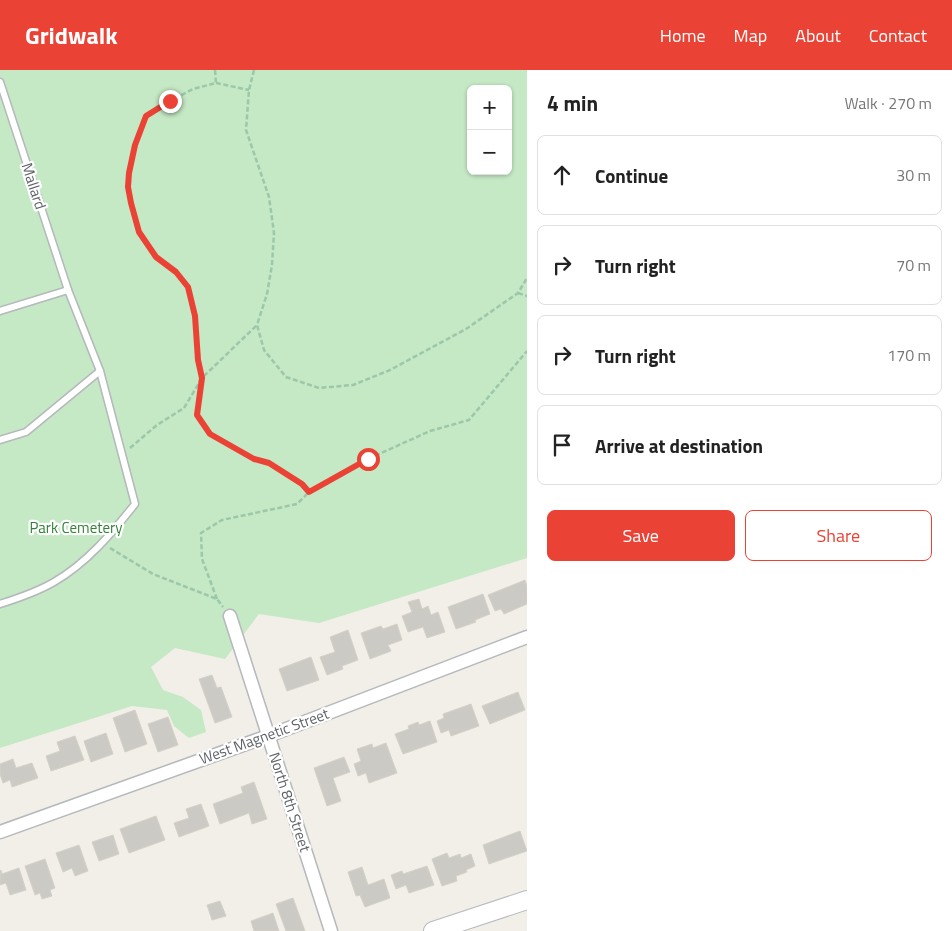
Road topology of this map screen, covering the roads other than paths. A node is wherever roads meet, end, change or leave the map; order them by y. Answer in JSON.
{"nodes":[{"id":1,"x":0,"y":82,"type":"edge"},
{"id":2,"x":68,"y":290,"type":"junction"},
{"id":3,"x":0,"y":311,"type":"edge"},
{"id":4,"x":100,"y":371,"type":"junction"},
{"id":5,"x":0,"y":440,"type":"edge"},
{"id":6,"x":0,"y":604,"type":"edge"},
{"id":7,"x":230,"y":616,"type":"road end"},
{"id":8,"x":527,"y":637,"type":"edge"},
{"id":9,"x":268,"y":736,"type":"junction"},
{"id":10,"x":0,"y":832,"type":"edge"},
{"id":11,"x":527,"y":900,"type":"edge"},
{"id":12,"x":331,"y":931,"type":"edge"},
{"id":13,"x":433,"y":931,"type":"edge"}],
"edges":[{"from":1,"to":2,"type":"lane","name":"Mallard"},
{"from":2,"to":3,"type":"lane"},
{"from":2,"to":4,"type":"lane","name":"Mallard"},
{"from":4,"to":5,"type":"lane"},
{"from":4,"to":6,"type":"lane","name":"Mallard"},
{"from":7,"to":9,"type":"street","name":"North 8th Street"},
{"from":8,"to":9,"type":"street","name":"West Magnetic Street"},
{"from":9,"to":10,"type":"street","name":"West Magnetic Street"},
{"from":9,"to":12,"type":"street","name":"North 8th Street"},
{"from":11,"to":13,"type":"street"}]}
